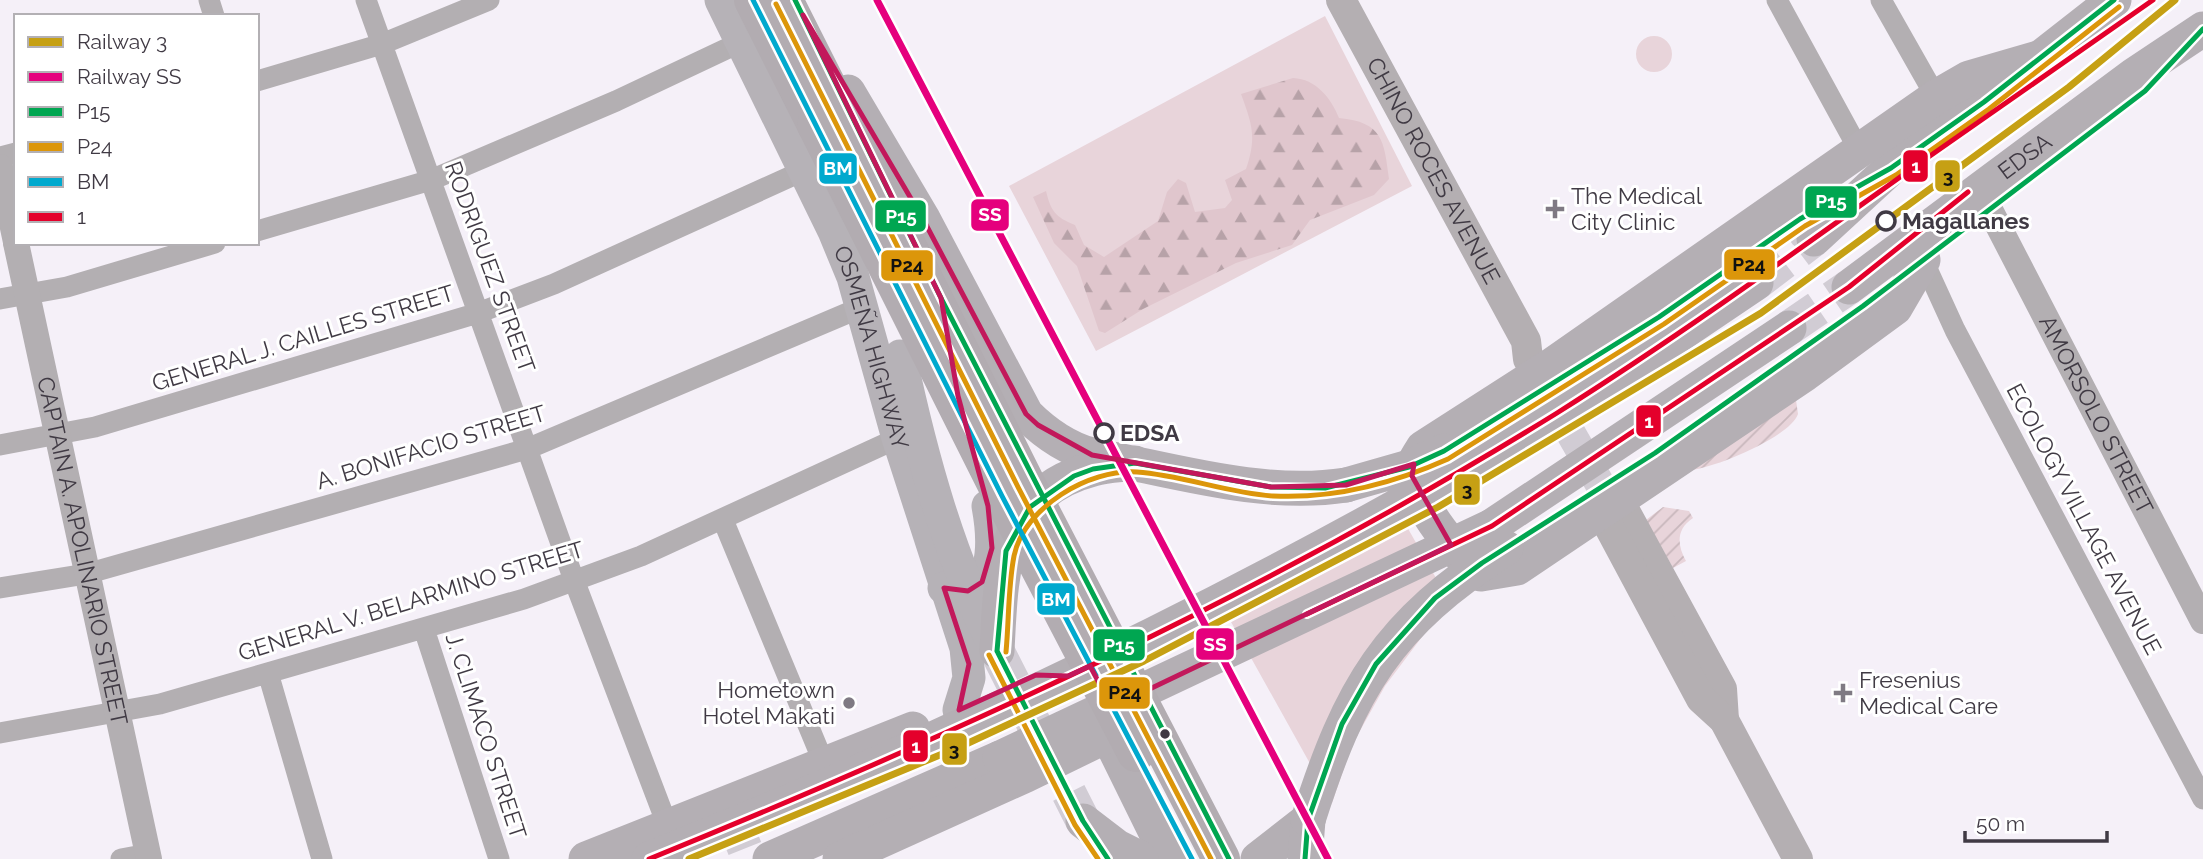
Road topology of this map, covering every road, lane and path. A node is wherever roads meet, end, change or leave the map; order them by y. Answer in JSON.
{"nodes":[{"id":1,"x":366,"y":0,"type":"edge"},
{"id":2,"x":489,"y":0,"type":"edge"},
{"id":3,"x":721,"y":0,"type":"edge"},
{"id":4,"x":744,"y":0,"type":"edge"},
{"id":5,"x":753,"y":0,"type":"edge"},
{"id":6,"x":1341,"y":0,"type":"edge"},
{"id":7,"x":1777,"y":0,"type":"edge"},
{"id":8,"x":1881,"y":0,"type":"edge"},
{"id":9,"x":2114,"y":0,"type":"edge"},
{"id":10,"x":794,"y":5,"type":"edge"},
{"id":11,"x":2201,"y":31,"type":"edge"},
{"id":12,"x":741,"y":42,"type":"junction"},
{"id":13,"x":382,"y":44,"type":"junction"},
{"id":14,"x":2042,"y":57,"type":"junction"},
{"id":15,"x":259,"y":80,"type":"edge"},
{"id":16,"x":1936,"y":97,"type":"junction"},
{"id":17,"x":1859,"y":150,"type":"junction"},
{"id":18,"x":0,"y":167,"type":"edge"},
{"id":19,"x":805,"y":170,"type":"junction"},
{"id":20,"x":431,"y":180,"type":"junction"},
{"id":21,"x":1989,"y":208,"type":"junction"},
{"id":22,"x":1807,"y":229,"type":"tunnel mouth"},
{"id":23,"x":259,"y":230,"type":"edge"},
{"id":24,"x":14,"y":234,"type":"edge"},
{"id":25,"x":16,"y":245,"type":"edge"},
{"id":26,"x":208,"y":245,"type":"edge"},
{"id":27,"x":1923,"y":260,"type":"junction"},
{"id":28,"x":1748,"y":272,"type":"tunnel mouth"},
{"id":29,"x":27,"y":295,"type":"junction"},
{"id":30,"x":0,"y":299,"type":"edge"},
{"id":31,"x":941,"y":299,"type":"junction"},
{"id":32,"x":862,"y":307,"type":"junction"},
{"id":33,"x":478,"y":313,"type":"junction"},
{"id":34,"x":1796,"y":338,"type":"tunnel mouth"},
{"id":35,"x":1547,"y":373,"type":"junction"},
{"id":36,"x":56,"y":436,"type":"junction"},
{"id":37,"x":898,"y":438,"type":"junction"},
{"id":38,"x":0,"y":445,"type":"edge"},
{"id":39,"x":527,"y":449,"type":"junction"},
{"id":40,"x":1451,"y":462,"type":"junction"},
{"id":41,"x":1135,"y":463,"type":"junction"},
{"id":42,"x":1611,"y":497,"type":"junction"},
{"id":43,"x":988,"y":506,"type":"junction"},
{"id":44,"x":723,"y":520,"type":"junction"},
{"id":45,"x":1499,"y":537,"type":"junction"},
{"id":46,"x":86,"y":574,"type":"junction"},
{"id":47,"x":574,"y":580,"type":"junction"},
{"id":48,"x":0,"y":588,"type":"edge"},
{"id":49,"x":944,"y":588,"type":"junction"},
{"id":50,"x":2203,"y":621,"type":"edge"},
{"id":51,"x":425,"y":629,"type":"junction"},
{"id":52,"x":997,"y":651,"type":"joint"},
{"id":53,"x":268,"y":673,"type":"junction"},
{"id":54,"x":1181,"y":674,"type":"junction"},
{"id":55,"x":1087,"y":693,"type":"junction"},
{"id":56,"x":959,"y":710,"type":"junction"},
{"id":57,"x":117,"y":713,"type":"junction"},
{"id":58,"x":0,"y":733,"type":"edge"},
{"id":59,"x":825,"y":766,"type":"junction"},
{"id":60,"x":2203,"y":799,"type":"edge"},
{"id":61,"x":1308,"y":820,"type":"junction"},
{"id":62,"x":668,"y":827,"type":"junction"},
{"id":63,"x":1168,"y":856,"type":"edge"},
{"id":64,"x":149,"y":857,"type":"edge"},
{"id":65,"x":121,"y":859,"type":"edge"},
{"id":66,"x":322,"y":859,"type":"edge"},
{"id":67,"x":499,"y":859,"type":"edge"},
{"id":68,"x":586,"y":859,"type":"edge"},
{"id":69,"x":649,"y":859,"type":"edge"},
{"id":70,"x":770,"y":859,"type":"edge"},
{"id":71,"x":840,"y":859,"type":"edge"},
{"id":72,"x":1108,"y":859,"type":"edge"},
{"id":73,"x":1221,"y":859,"type":"edge"},
{"id":74,"x":1229,"y":859,"type":"edge"},
{"id":75,"x":1258,"y":859,"type":"edge"},
{"id":76,"x":1305,"y":859,"type":"edge"},
{"id":77,"x":1798,"y":859,"type":"edge"}],
"edges":[{"from":1,"to":13,"type":"street","name":"RODRIGUEZ STREET"},
{"from":2,"to":13,"type":"street"},
{"from":3,"to":12,"type":"main road","name":"OSMEÑA HIGHWAY"},
{"from":4,"to":52,"type":"main road","name":"OSMEÑA HIGHWAY","bridge":true},
{"from":5,"to":63,"type":"highway","bridge":true},
{"from":6,"to":35,"type":"main road","name":"CHINO ROCES AVENUE"},
{"from":7,"to":17,"type":"street"},
{"from":8,"to":16,"type":"street"},
{"from":9,"to":14,"type":"highway"},
{"from":10,"to":31,"type":"main road"},
{"from":10,"to":41,"type":"highway"},
{"from":10,"to":73,"type":"highway","bridge":true},
{"from":11,"to":21,"type":"highway"},
{"from":11,"to":27,"type":"highway","name":"EDSA"},
{"from":12,"to":19,"type":"main road","name":"OSMEÑA HIGHWAY"},
{"from":12,"to":20,"type":"street"},
{"from":13,"to":15,"type":"street"},
{"from":13,"to":20,"type":"street","name":"RODRIGUEZ STREET"},
{"from":14,"to":16,"type":"highway"},
{"from":14,"to":22,"type":"highway"},
{"from":16,"to":17,"type":"highway"},
{"from":17,"to":35,"type":"highway"},
{"from":18,"to":24,"type":"street","name":"CAPTAIN A. APOLINARIO STREET"},
{"from":19,"to":32,"type":"main road","name":"OSMEÑA HIGHWAY"},
{"from":19,"to":33,"type":"street","name":"GENERAL J. CAILLES STREET"},
{"from":20,"to":23,"type":"street"},
{"from":20,"to":33,"type":"street","name":"RODRIGUEZ STREET"},
{"from":21,"to":27,"type":"highway"},
{"from":21,"to":50,"type":"street","name":"AMORSOLO STREET"},
{"from":25,"to":29,"type":"street","name":"CAPTAIN A. APOLINARIO STREET"},
{"from":26,"to":29,"type":"street"},
{"from":27,"to":42,"type":"highway"},
{"from":27,"to":60,"type":"street","name":"ECOLOGY VILLAGE AVENUE"},
{"from":28,"to":40,"type":"highway"},
{"from":29,"to":30,"type":"street"},
{"from":29,"to":36,"type":"street","name":"CAPTAIN A. APOLINARIO STREET"},
{"from":31,"to":43,"type":"main road"},
{"from":31,"to":74,"type":"main road"},
{"from":32,"to":37,"type":"main road","name":"OSMEÑA HIGHWAY"},
{"from":32,"to":39,"type":"street","name":"A. BONIFACIO STREET"},
{"from":33,"to":36,"type":"street","name":"GENERAL J. CAILLES STREET"},
{"from":33,"to":39,"type":"street","name":"RODRIGUEZ STREET"},
{"from":34,"to":45,"type":"highway"},
{"from":35,"to":42,"type":"highway"},
{"from":36,"to":38,"type":"street","name":"GENERAL J. CAILLES STREET"},
{"from":36,"to":46,"type":"street","name":"CAPTAIN A. APOLINARIO STREET"},
{"from":37,"to":44,"type":"street","name":"GENERAL V. BELARMINO STREET"},
{"from":37,"to":49,"type":"main road","name":"OSMEÑA HIGHWAY"},
{"from":39,"to":46,"type":"street","name":"A. BONIFACIO STREET"},
{"from":39,"to":47,"type":"street","name":"RODRIGUEZ STREET"},
{"from":40,"to":41,"type":"highway","bridge":true},
{"from":40,"to":69,"type":"highway","bridge":true},
{"from":41,"to":52,"type":"highway","bridge":true},
{"from":42,"to":77,"type":"main road"},
{"from":43,"to":49,"type":"main road"},
{"from":43,"to":55,"type":"main road"},
{"from":44,"to":47,"type":"street","name":"GENERAL V. BELARMINO STREET"},
{"from":44,"to":59,"type":"street"},
{"from":45,"to":54,"type":"highway","bridge":true},
{"from":45,"to":61,"type":"highway","bridge":true},
{"from":46,"to":48,"type":"street","name":"A. BONIFACIO STREET"},
{"from":46,"to":57,"type":"street","name":"CAPTAIN A. APOLINARIO STREET"},
{"from":47,"to":51,"type":"street","name":"GENERAL V. BELARMINO STREET"},
{"from":47,"to":62,"type":"street","name":"RODRIGUEZ STREET"},
{"from":49,"to":56,"type":"main road","name":"OSMEÑA HIGHWAY"},
{"from":51,"to":53,"type":"street","name":"GENERAL V. BELARMINO STREET"},
{"from":51,"to":67,"type":"street","name":"J. CLIMACO STREET"},
{"from":53,"to":57,"type":"street","name":"GENERAL V. BELARMINO STREET"},
{"from":53,"to":66,"type":"street"},
{"from":54,"to":70,"type":"highway","bridge":true},
{"from":54,"to":71,"type":"highway","bridge":true},
{"from":55,"to":56,"type":"highway"},
{"from":55,"to":63,"type":"highway"},
{"from":56,"to":59,"type":"highway"},
{"from":57,"to":58,"type":"street","name":"GENERAL V. BELARMINO STREET"},
{"from":57,"to":64,"type":"street","name":"CAPTAIN A. APOLINARIO STREET"},
{"from":59,"to":62,"type":"highway"},
{"from":61,"to":75,"type":"highway"},
{"from":61,"to":76,"type":"highway"},
{"from":62,"to":68,"type":"highway"},
{"from":63,"to":72,"type":"highway"},
{"from":64,"to":65,"type":"street"}]}
